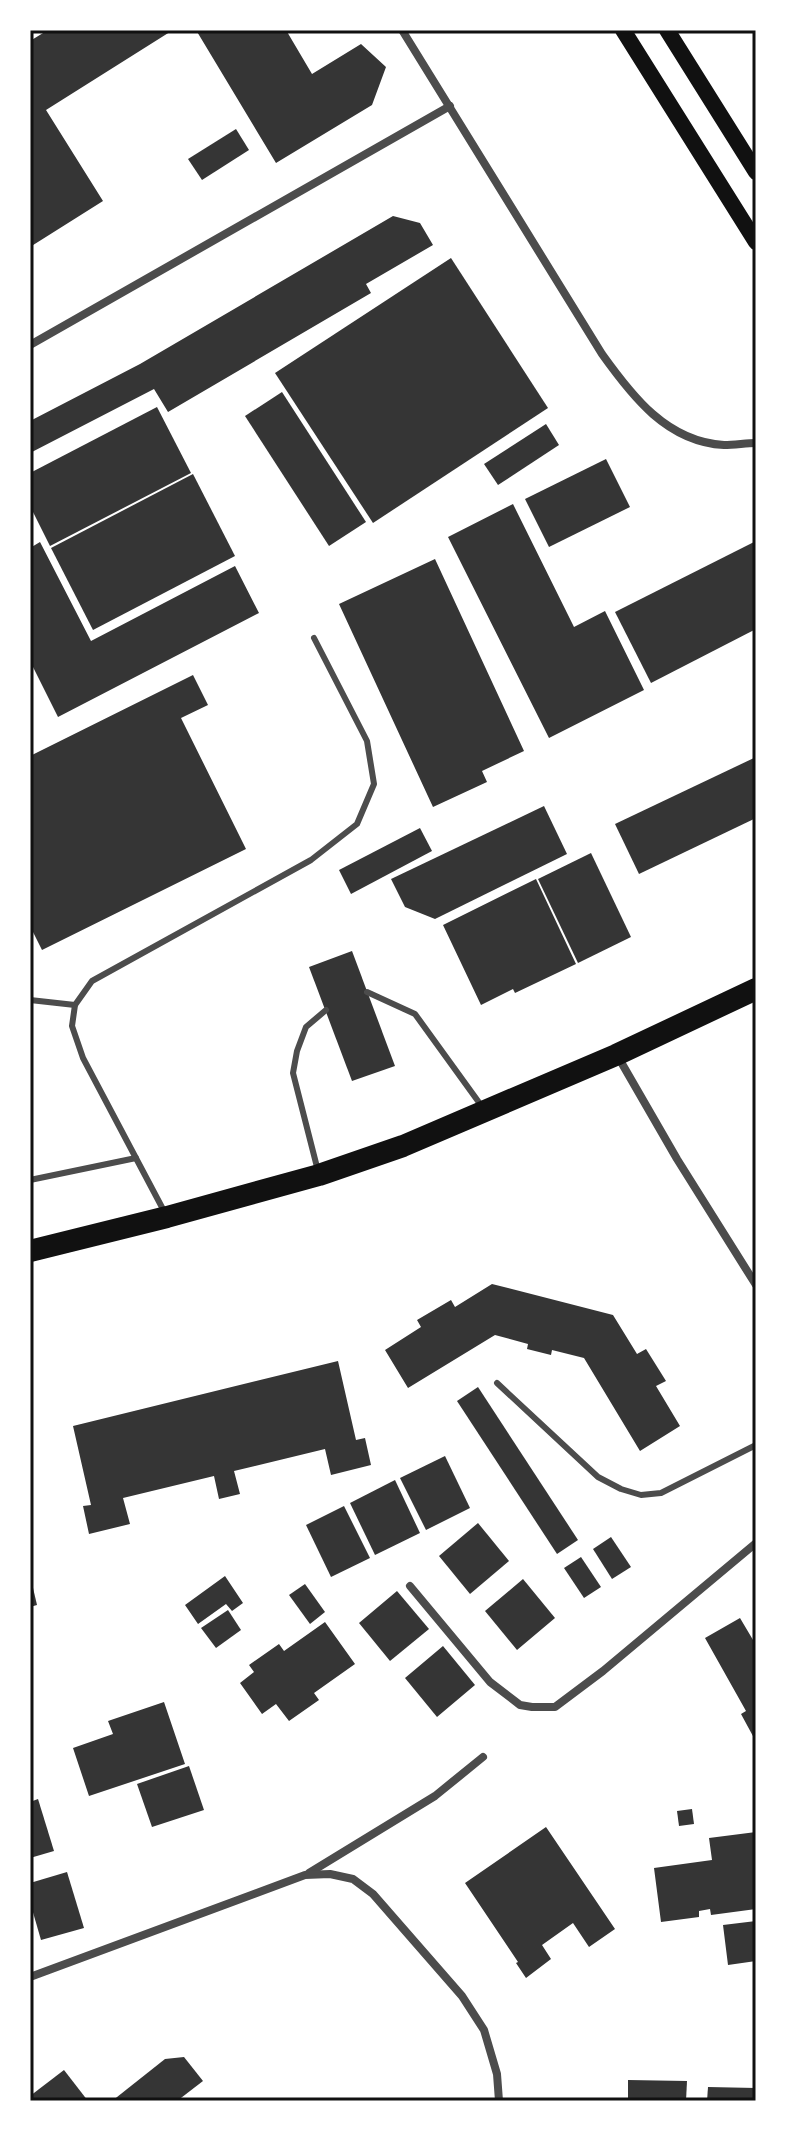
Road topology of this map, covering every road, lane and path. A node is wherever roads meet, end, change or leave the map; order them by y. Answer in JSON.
{"nodes":[{"id":1,"x":402,"y":30,"type":"edge"},
{"id":2,"x":623,"y":30,"type":"edge"},
{"id":3,"x":667,"y":30,"type":"edge"},
{"id":4,"x":450,"y":106,"type":"junction"},
{"id":5,"x":756,"y":172,"type":"edge"},
{"id":6,"x":756,"y":242,"type":"edge"},
{"id":7,"x":30,"y":345,"type":"edge"},
{"id":8,"x":756,"y":443,"type":"edge"},
{"id":9,"x":314,"y":638,"type":"dead end"},
{"id":10,"x":756,"y":989,"type":"edge"},
{"id":11,"x":367,"y":992,"type":"dead end"},
{"id":12,"x":30,"y":1000,"type":"edge"},
{"id":13,"x":75,"y":1005,"type":"junction"},
{"id":14,"x":326,"y":1010,"type":"dead end"},
{"id":15,"x":616,"y":1055,"type":"junction"},
{"id":16,"x":485,"y":1111,"type":"junction"},
{"id":17,"x":136,"y":1158,"type":"junction"},
{"id":18,"x":319,"y":1175,"type":"junction"},
{"id":19,"x":30,"y":1180,"type":"edge"},
{"id":20,"x":167,"y":1217,"type":"junction"},
{"id":21,"x":30,"y":1251,"type":"edge"},
{"id":22,"x":756,"y":1285,"type":"edge"},
{"id":23,"x":497,"y":1383,"type":"dead end"},
{"id":24,"x":756,"y":1445,"type":"edge"},
{"id":25,"x":756,"y":1543,"type":"edge"},
{"id":26,"x":410,"y":1586,"type":"dead end"},
{"id":27,"x":483,"y":1757,"type":"dead end"},
{"id":28,"x":305,"y":1875,"type":"junction"},
{"id":29,"x":30,"y":1977,"type":"edge"},
{"id":30,"x":499,"y":2101,"type":"edge"}],
"edges":[{"from":1,"to":4,"type":"street"},
{"from":2,"to":6,"type":"main road"},
{"from":3,"to":5,"type":"main road"},
{"from":4,"to":7,"type":"street"},
{"from":4,"to":8,"type":"street"},
{"from":9,"to":13,"type":"lane"},
{"from":10,"to":15,"type":"highway"},
{"from":11,"to":16,"type":"lane"},
{"from":12,"to":13,"type":"lane"},
{"from":13,"to":17,"type":"lane"},
{"from":14,"to":18,"type":"lane"},
{"from":15,"to":16,"type":"highway"},
{"from":15,"to":22,"type":"street"},
{"from":16,"to":18,"type":"highway"},
{"from":17,"to":19,"type":"lane"},
{"from":17,"to":20,"type":"lane"},
{"from":18,"to":20,"type":"highway"},
{"from":20,"to":21,"type":"highway"},
{"from":23,"to":24,"type":"lane"},
{"from":25,"to":26,"type":"street"},
{"from":27,"to":28,"type":"street"},
{"from":28,"to":29,"type":"street"},
{"from":28,"to":30,"type":"street"}]}
